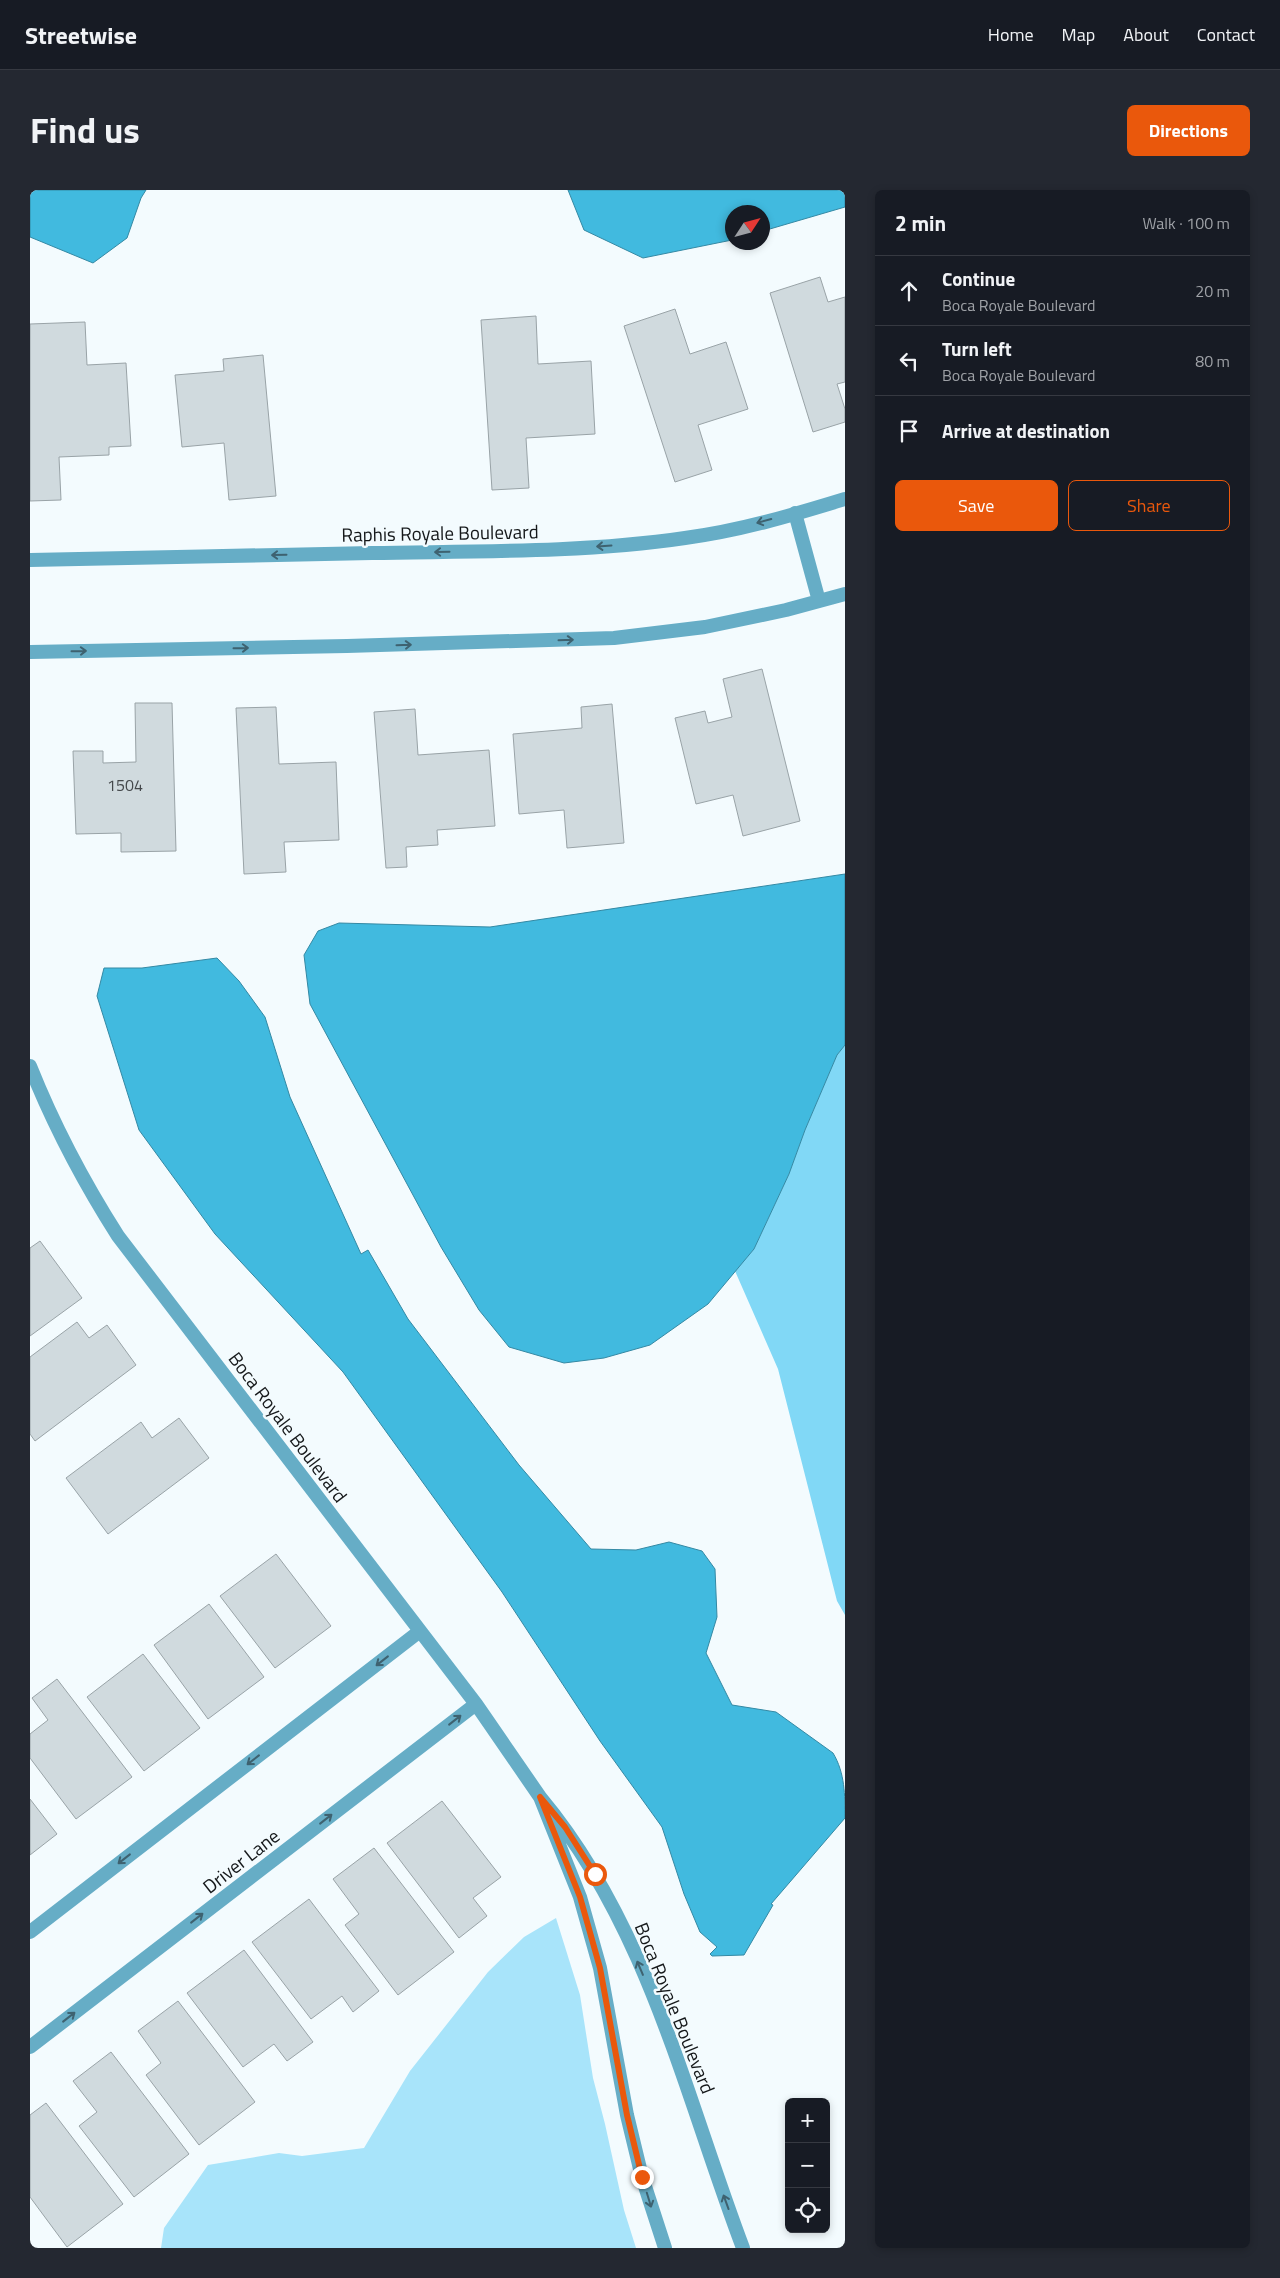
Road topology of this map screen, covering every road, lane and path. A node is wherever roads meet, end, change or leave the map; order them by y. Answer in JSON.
{"nodes":[{"id":1,"x":845,"y":499,"type":"edge"},
{"id":2,"x":795,"y":513,"type":"junction"},
{"id":3,"x":30,"y":560,"type":"edge"},
{"id":4,"x":845,"y":594,"type":"edge"},
{"id":5,"x":819,"y":601,"type":"junction"},
{"id":6,"x":30,"y":652,"type":"edge"},
{"id":7,"x":30,"y":1066,"type":"edge"},
{"id":8,"x":420,"y":1631,"type":"junction"},
{"id":9,"x":476,"y":1704,"type":"junction"},
{"id":10,"x":540,"y":1797,"type":"junction"},
{"id":11,"x":30,"y":1932,"type":"edge"},
{"id":12,"x":30,"y":2047,"type":"edge"},
{"id":13,"x":664,"y":2248,"type":"edge"},
{"id":14,"x":743,"y":2248,"type":"edge"}],
"edges":[{"from":1,"to":2,"type":"street","name":"Raphis Royale Boulevard"},
{"from":2,"to":3,"type":"street","name":"Raphis Royale Boulevard","one_way":true},
{"from":2,"to":5,"type":"street"},
{"from":4,"to":5,"type":"street"},
{"from":6,"to":5,"type":"street","one_way":true},
{"from":7,"to":8,"type":"street","name":"Boca Royale Boulevard"},
{"from":8,"to":9,"type":"street","name":"Boca Royale Boulevard"},
{"from":8,"to":11,"type":"street","one_way":true},
{"from":9,"to":10,"type":"street","name":"Boca Royale Boulevard"},
{"from":12,"to":9,"type":"street","name":"Driver Lane","one_way":true},
{"from":10,"to":13,"type":"street","name":"Boca Royale Boulevard","one_way":true},
{"from":14,"to":10,"type":"street","name":"Boca Royale Boulevard","one_way":true}]}
